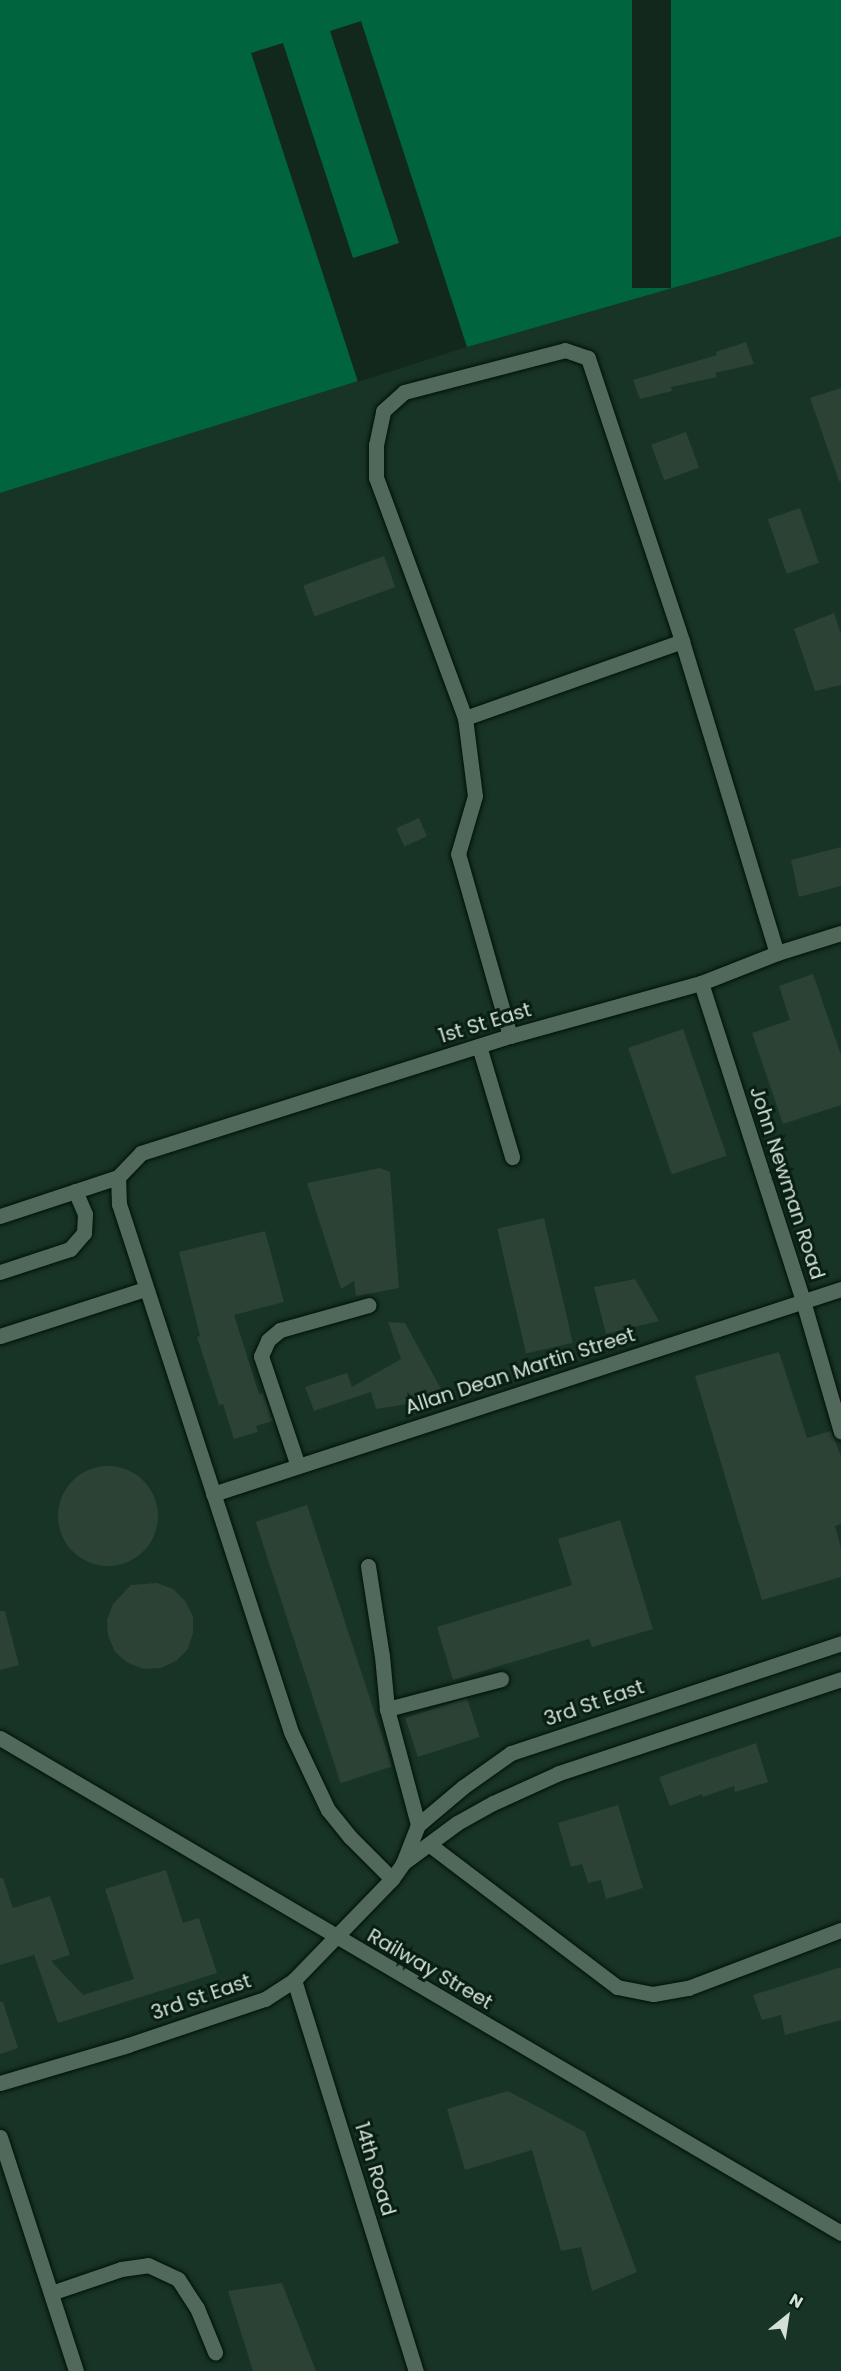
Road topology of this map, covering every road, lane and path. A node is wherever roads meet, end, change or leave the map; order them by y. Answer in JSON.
{"nodes":[{"id":1,"x":682,"y":641,"type":"junction"},
{"id":2,"x":465,"y":718,"type":"junction"},
{"id":3,"x":841,"y":933,"type":"edge"},
{"id":4,"x":777,"y":953,"type":"junction"},
{"id":5,"x":701,"y":983,"type":"junction"},
{"id":6,"x":510,"y":1036,"type":"junction"},
{"id":7,"x":479,"y":1046,"type":"junction"},
{"id":8,"x":512,"y":1157,"type":"dead end"},
{"id":9,"x":118,"y":1177,"type":"junction"},
{"id":10,"x":75,"y":1191,"type":"junction"},
{"id":11,"x":0,"y":1216,"type":"edge"},
{"id":12,"x":0,"y":1272,"type":"edge"},
{"id":13,"x":145,"y":1289,"type":"junction"},
{"id":14,"x":841,"y":1289,"type":"edge"},
{"id":15,"x":802,"y":1301,"type":"junction"},
{"id":16,"x":369,"y":1305,"type":"dead end"},
{"id":17,"x":0,"y":1336,"type":"edge"},
{"id":18,"x":841,"y":1432,"type":"edge"},
{"id":19,"x":298,"y":1466,"type":"junction"},
{"id":20,"x":213,"y":1494,"type":"junction"},
{"id":21,"x":368,"y":1566,"type":"dead end"},
{"id":22,"x":841,"y":1642,"type":"edge"},
{"id":23,"x":501,"y":1679,"type":"dead end"},
{"id":24,"x":841,"y":1679,"type":"edge"},
{"id":25,"x":387,"y":1709,"type":"junction"},
{"id":26,"x":0,"y":1738,"type":"edge"},
{"id":27,"x":418,"y":1825,"type":"junction"},
{"id":28,"x":430,"y":1845,"type":"junction"},
{"id":29,"x":402,"y":1863,"type":"junction"},
{"id":30,"x":392,"y":1879,"type":"junction"},
{"id":31,"x":841,"y":1930,"type":"edge"},
{"id":32,"x":336,"y":1938,"type":"junction"},
{"id":33,"x":294,"y":1980,"type":"junction"},
{"id":34,"x":0,"y":2083,"type":"edge"},
{"id":35,"x":0,"y":2137,"type":"edge"},
{"id":36,"x":841,"y":2233,"type":"edge"},
{"id":37,"x":51,"y":2293,"type":"junction"},
{"id":38,"x":215,"y":2352,"type":"dead end"},
{"id":39,"x":76,"y":2371,"type":"edge"},
{"id":40,"x":416,"y":2371,"type":"edge"}],
"edges":[{"from":1,"to":2,"type":"street"},
{"from":1,"to":2,"type":"street"},
{"from":1,"to":4,"type":"street"},
{"from":2,"to":6,"type":"street"},
{"from":3,"to":4,"type":"street","name":"1st St East"},
{"from":4,"to":5,"type":"street","name":"1st St East"},
{"from":5,"to":6,"type":"street","name":"1st St East"},
{"from":5,"to":15,"type":"street","name":"John Newman Road"},
{"from":6,"to":7,"type":"street","name":"1st St East"},
{"from":7,"to":8,"type":"street"},
{"from":7,"to":9,"type":"street","name":"1st St East"},
{"from":9,"to":10,"type":"street"},
{"from":9,"to":13,"type":"street"},
{"from":10,"to":11,"type":"street"},
{"from":10,"to":12,"type":"street"},
{"from":13,"to":17,"type":"street"},
{"from":13,"to":20,"type":"street"},
{"from":14,"to":15,"type":"street","name":"Allan Dean Martin Street"},
{"from":15,"to":18,"type":"street","name":"John Newman Road"},
{"from":15,"to":19,"type":"street","name":"Allan Dean Martin Street"},
{"from":16,"to":19,"type":"street"},
{"from":19,"to":20,"type":"street","name":"Allan Dean Martin Street"},
{"from":20,"to":30,"type":"street"},
{"from":21,"to":25,"type":"street"},
{"from":22,"to":27,"type":"street","name":"3rd St East"},
{"from":23,"to":25,"type":"street"},
{"from":24,"to":28,"type":"street","name":"3rd St East"},
{"from":25,"to":27,"type":"street"},
{"from":26,"to":32,"type":"street","name":"Railway Street"},
{"from":27,"to":29,"type":"street","name":"3rd St East"},
{"from":28,"to":29,"type":"street","name":"3rd St East"},
{"from":28,"to":31,"type":"street"},
{"from":29,"to":30,"type":"street","name":"3rd St East"},
{"from":30,"to":32,"type":"street","name":"3rd St East"},
{"from":32,"to":33,"type":"street","name":"3rd St East"},
{"from":32,"to":36,"type":"street","name":"Railway Street"},
{"from":33,"to":34,"type":"street","name":"3rd St East"},
{"from":33,"to":40,"type":"street","name":"14th Road"},
{"from":35,"to":37,"type":"street"},
{"from":37,"to":38,"type":"street"},
{"from":37,"to":39,"type":"street"}]}
